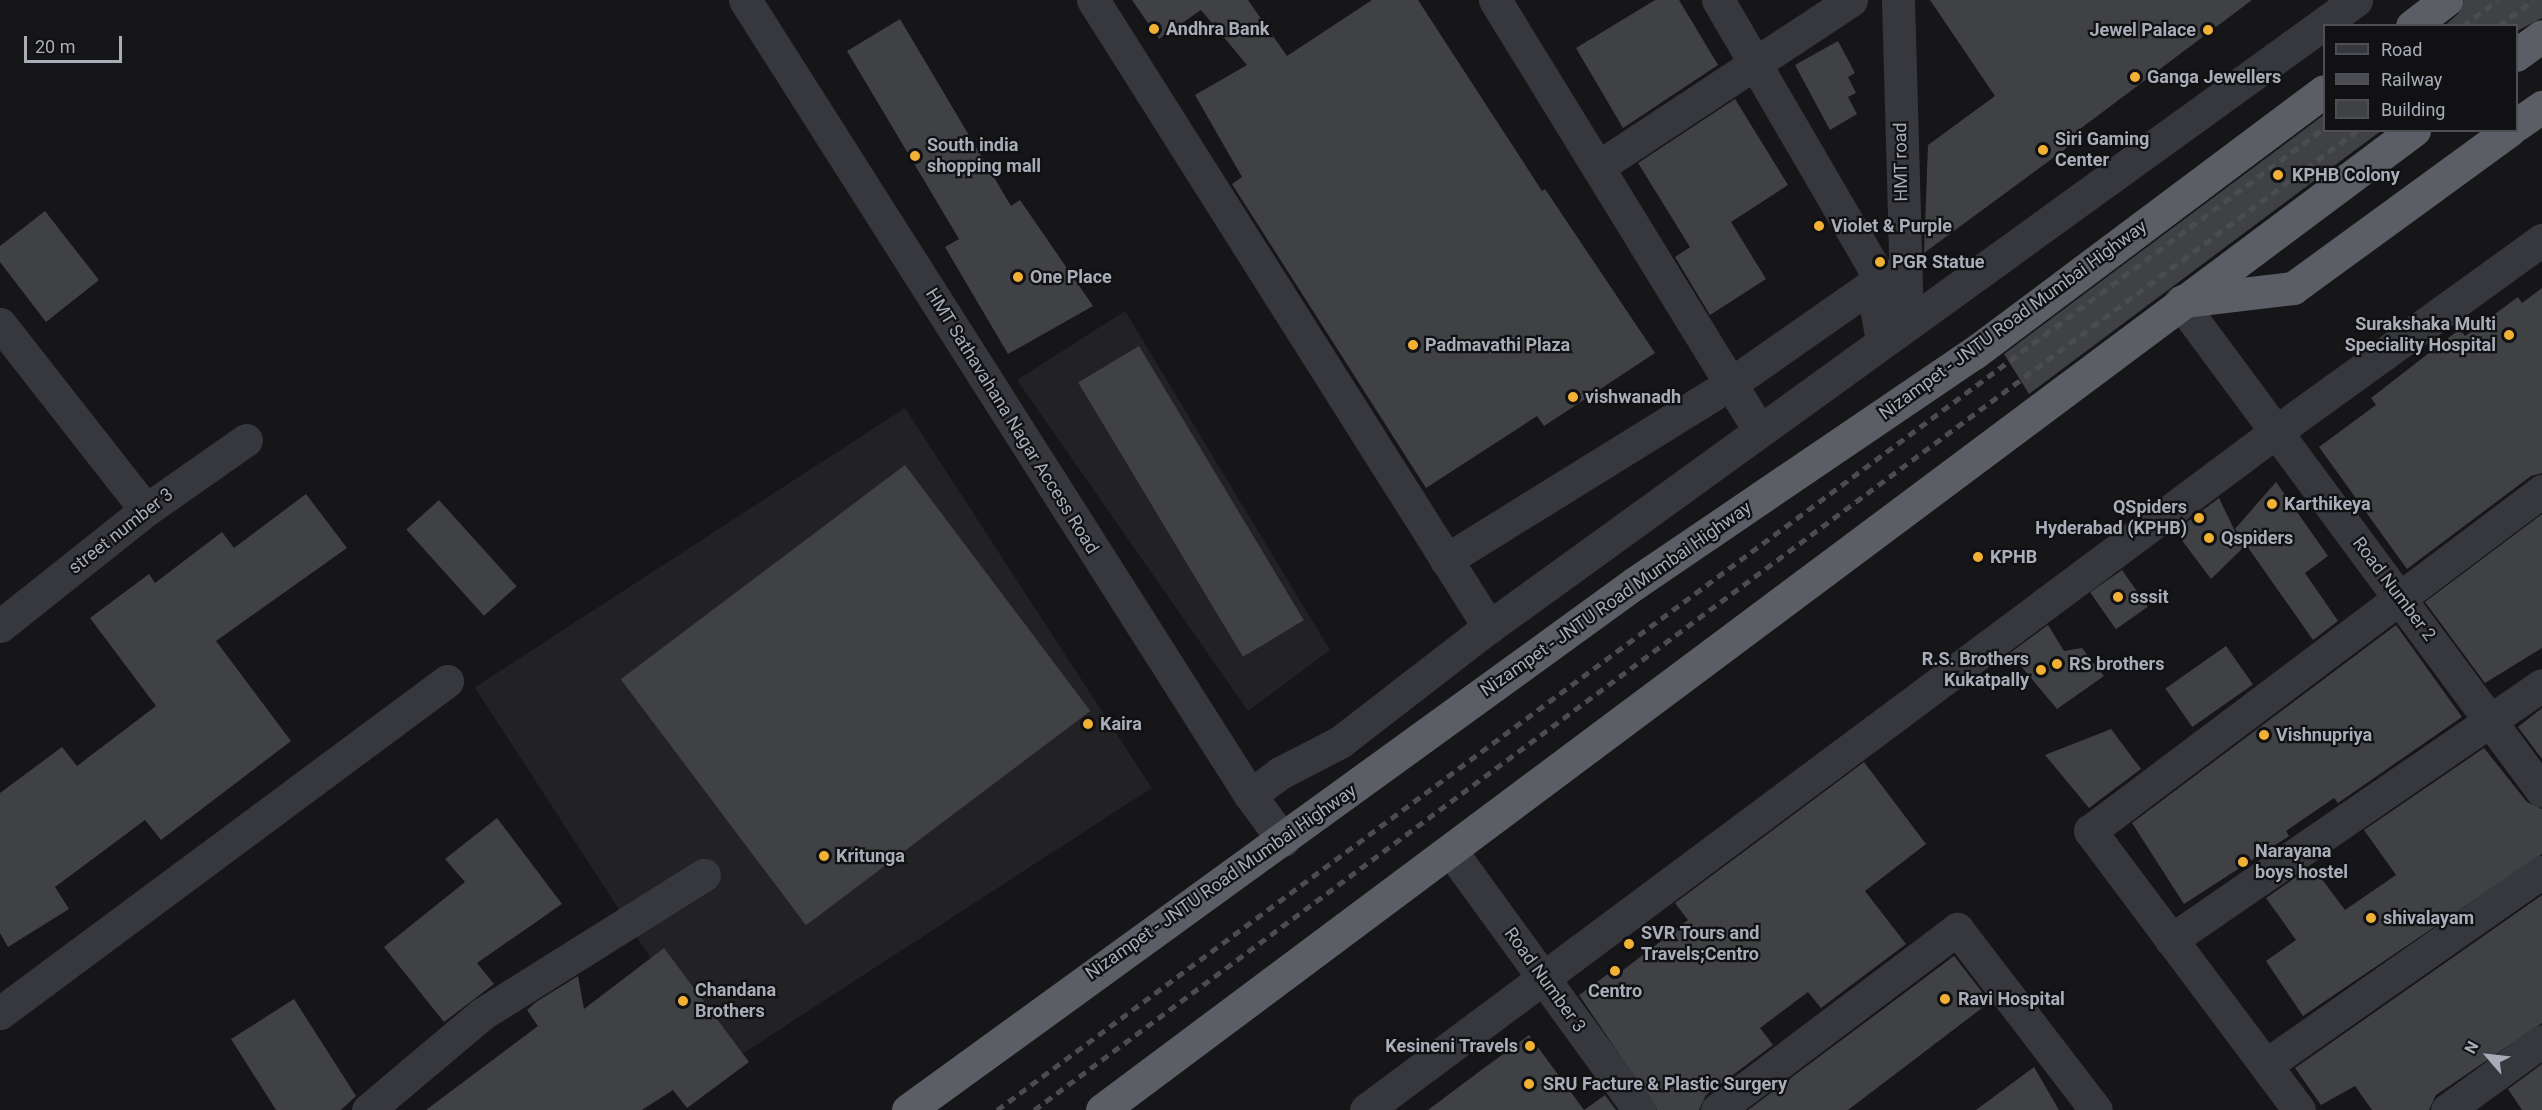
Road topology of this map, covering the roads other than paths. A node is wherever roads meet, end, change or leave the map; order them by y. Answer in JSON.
{"nodes":[{"id":1,"x":745,"y":0,"type":"edge"},
{"id":2,"x":1093,"y":0,"type":"edge"},
{"id":3,"x":1495,"y":0,"type":"edge"},
{"id":4,"x":1718,"y":0,"type":"edge"},
{"id":5,"x":1851,"y":0,"type":"edge"},
{"id":6,"x":1898,"y":0,"type":"edge"},
{"id":7,"x":2356,"y":0,"type":"edge"},
{"id":8,"x":2446,"y":0,"type":"edge"},
{"id":9,"x":2415,"y":24,"type":"edge"},
{"id":10,"x":2542,"y":36,"type":"edge"},
{"id":11,"x":2518,"y":54,"type":"edge"},
{"id":12,"x":1755,"y":64,"type":"junction"},
{"id":13,"x":2323,"y":92,"type":"edge"},
{"id":14,"x":2542,"y":107,"type":"edge"},
{"id":15,"x":2518,"y":124,"type":"edge"},
{"id":16,"x":2411,"y":132,"type":"edge"},
{"id":17,"x":2507,"y":132,"type":"edge"},
{"id":18,"x":1598,"y":167,"type":"junction"},
{"id":19,"x":2542,"y":240,"type":"edge"},
{"id":20,"x":1903,"y":271,"type":"junction"},
{"id":21,"x":1872,"y":285,"type":"junction"},
{"id":22,"x":2180,"y":302,"type":"junction"},
{"id":23,"x":0,"y":324,"type":"edge"},
{"id":24,"x":1895,"y":332,"type":"junction"},
{"id":25,"x":1732,"y":383,"type":"junction"},
{"id":26,"x":1759,"y":430,"type":"junction"},
{"id":27,"x":2277,"y":430,"type":"junction"},
{"id":28,"x":246,"y":440,"type":"dead end"},
{"id":29,"x":2542,"y":491,"type":"edge"},
{"id":30,"x":146,"y":510,"type":"junction"},
{"id":31,"x":1446,"y":560,"type":"junction"},
{"id":32,"x":2400,"y":598,"type":"junction"},
{"id":33,"x":0,"y":626,"type":"edge"},
{"id":34,"x":1489,"y":627,"type":"junction"},
{"id":35,"x":447,"y":681,"type":"dead end"},
{"id":36,"x":2542,"y":685,"type":"edge"},
{"id":37,"x":2493,"y":722,"type":"junction"},
{"id":38,"x":2542,"y":791,"type":"edge"},
{"id":39,"x":1250,"y":795,"type":"junction"},
{"id":40,"x":1283,"y":840,"type":"junction"},
{"id":41,"x":1451,"y":851,"type":"junction"},
{"id":42,"x":2542,"y":872,"type":"edge"},
{"id":43,"x":704,"y":875,"type":"dead end"},
{"id":44,"x":2171,"y":940,"type":"junction"},
{"id":45,"x":1543,"y":977,"type":"junction"},
{"id":46,"x":0,"y":1013,"type":"edge"},
{"id":47,"x":2542,"y":1041,"type":"edge"},
{"id":48,"x":2266,"y":1065,"type":"junction"},
{"id":49,"x":368,"y":1110,"type":"edge"},
{"id":50,"x":908,"y":1110,"type":"edge"},
{"id":51,"x":1102,"y":1110,"type":"edge"},
{"id":52,"x":1366,"y":1110,"type":"edge"},
{"id":53,"x":1639,"y":1110,"type":"edge"},
{"id":54,"x":1717,"y":1110,"type":"edge"},
{"id":55,"x":2096,"y":1110,"type":"edge"},
{"id":56,"x":2299,"y":1110,"type":"edge"},
{"id":57,"x":2446,"y":1110,"type":"edge"}],
"edges":[{"from":1,"to":39,"type":"street","name":"HMT Sathavahana Nagar Access Road"},
{"from":2,"to":31,"type":"street"},
{"from":3,"to":18,"type":"street"},
{"from":4,"to":12,"type":"street"},
{"from":5,"to":12,"type":"street"},
{"from":6,"to":20,"type":"street","name":"HMT road"},
{"from":7,"to":24,"type":"street"},
{"from":8,"to":9,"type":"highway"},
{"from":10,"to":11,"type":"highway"},
{"from":12,"to":18,"type":"street"},
{"from":12,"to":21,"type":"street"},
{"from":13,"to":40,"type":"highway","name":"Nizampet - JNTU Road Mumbai Highway"},
{"from":14,"to":15,"type":"highway"},
{"from":16,"to":22,"type":"highway"},
{"from":17,"to":22,"type":"highway"},
{"from":18,"to":25,"type":"street"},
{"from":19,"to":27,"type":"street"},
{"from":20,"to":21,"type":"street"},
{"from":20,"to":24,"type":"street","name":"HMT road"},
{"from":21,"to":24,"type":"street"},
{"from":21,"to":25,"type":"street"},
{"from":22,"to":27,"type":"street","name":"Road Number 2"},
{"from":22,"to":41,"type":"highway"},
{"from":23,"to":30,"type":"street"},
{"from":24,"to":26,"type":"street"},
{"from":25,"to":26,"type":"street"},
{"from":25,"to":31,"type":"street"},
{"from":26,"to":34,"type":"street"},
{"from":27,"to":32,"type":"street","name":"Road Number 2"},
{"from":27,"to":45,"type":"street"},
{"from":28,"to":30,"type":"street","name":"street number 3"},
{"from":29,"to":32,"type":"street"},
{"from":30,"to":33,"type":"street","name":"street number 3"},
{"from":31,"to":34,"type":"street"},
{"from":32,"to":37,"type":"street","name":"Road Number 2"},
{"from":32,"to":44,"type":"street"},
{"from":34,"to":39,"type":"street"},
{"from":35,"to":46,"type":"street"},
{"from":36,"to":37,"type":"street"},
{"from":37,"to":38,"type":"street","name":"Road Number 2"},
{"from":37,"to":44,"type":"street"},
{"from":39,"to":40,"type":"street","name":"HMT Sathavahana Nagar Access Road"},
{"from":40,"to":50,"type":"highway","name":"Nizampet - JNTU Road Mumbai Highway"},
{"from":41,"to":45,"type":"street","name":"Road Number 3"},
{"from":41,"to":51,"type":"highway"},
{"from":42,"to":48,"type":"street"},
{"from":43,"to":49,"type":"street"},
{"from":44,"to":48,"type":"street"},
{"from":45,"to":52,"type":"street"},
{"from":45,"to":53,"type":"street","name":"Road Number 3"},
{"from":47,"to":57,"type":"street"},
{"from":48,"to":56,"type":"street"},
{"from":54,"to":55,"type":"street"}]}
